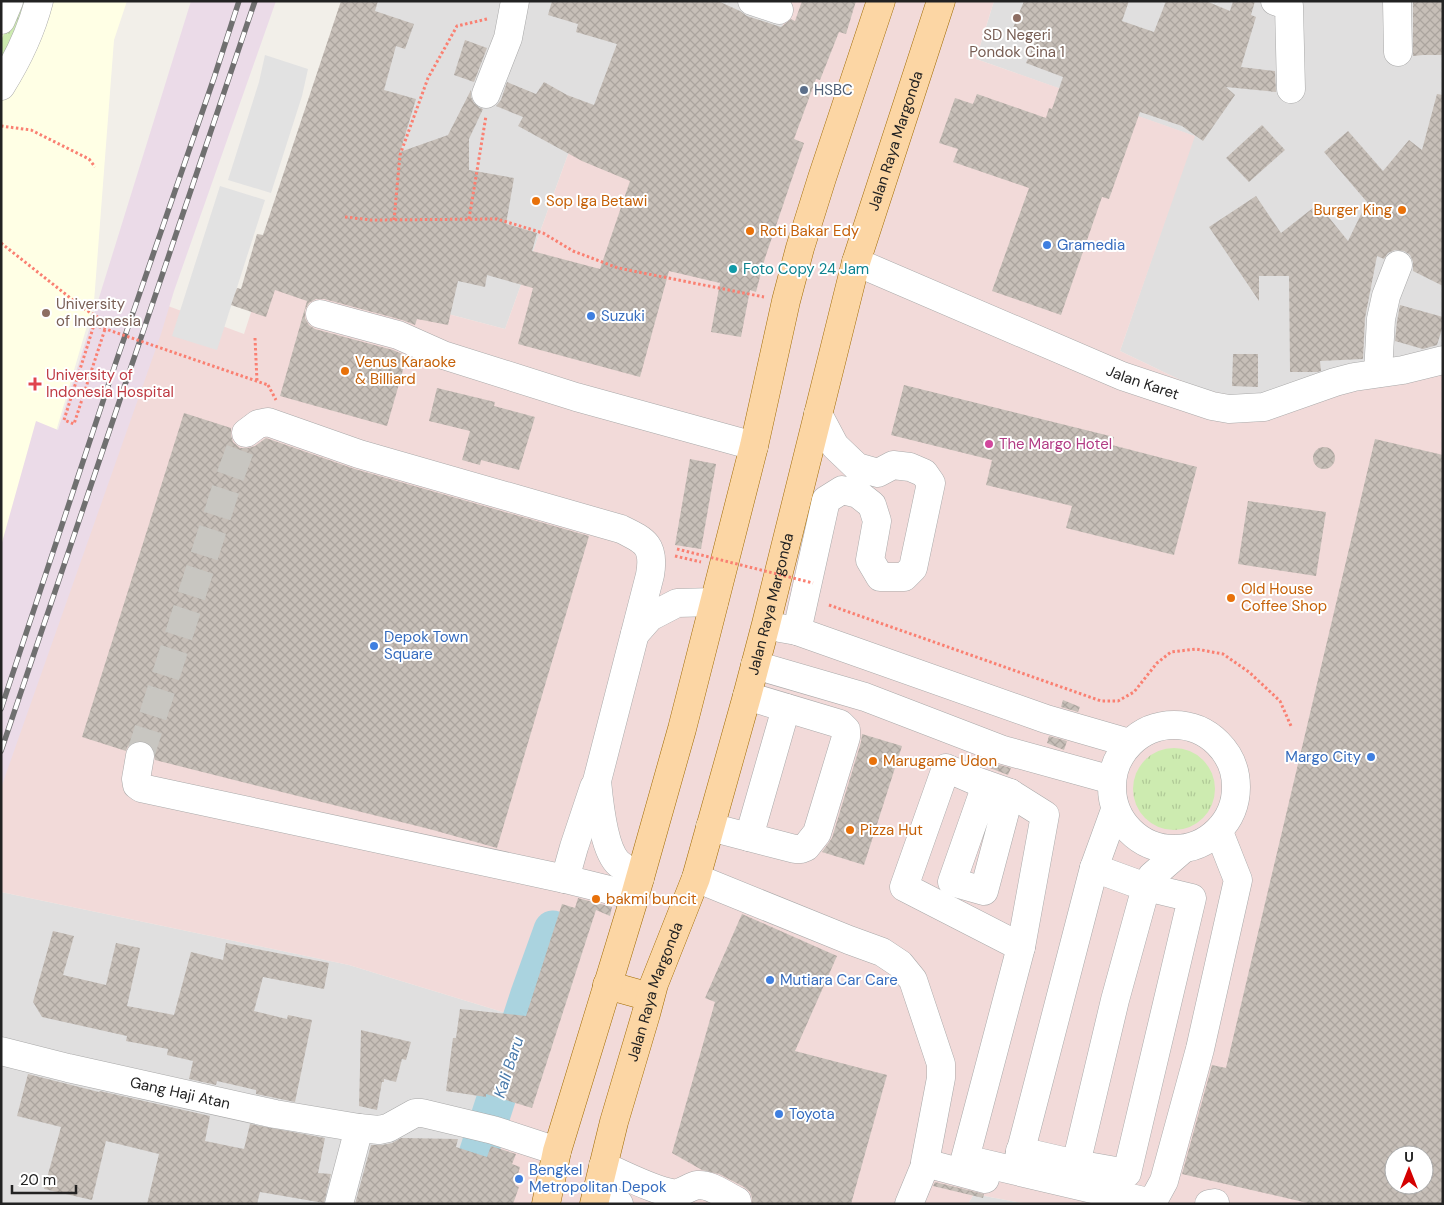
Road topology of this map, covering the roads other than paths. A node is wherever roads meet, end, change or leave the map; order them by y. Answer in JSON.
{"nodes":[{"id":1,"x":9,"y":1,"type":"edge"},
{"id":2,"x":40,"y":1,"type":"edge"},
{"id":3,"x":752,"y":1,"type":"edge"},
{"id":4,"x":881,"y":1,"type":"edge"},
{"id":5,"x":941,"y":1,"type":"edge"},
{"id":6,"x":1275,"y":1,"type":"edge"},
{"id":7,"x":1397,"y":1,"type":"edge"},
{"id":8,"x":515,"y":6,"type":"edge"},
{"id":9,"x":778,"y":10,"type":"dead end"},
{"id":10,"x":1,"y":20,"type":"edge"},
{"id":11,"x":1398,"y":52,"type":"dead end"},
{"id":12,"x":1,"y":86,"type":"edge"},
{"id":13,"x":1291,"y":89,"type":"dead end"},
{"id":14,"x":486,"y":94,"type":"road end"},
{"id":15,"x":856,"y":262,"type":"junction"},
{"id":16,"x":1398,"y":265,"type":"dead end"},
{"id":17,"x":320,"y":314,"type":"dead end"},
{"id":18,"x":1443,"y":360,"type":"edge"},
{"id":19,"x":1378,"y":373,"type":"junction"},
{"id":20,"x":818,"y":414,"type":"junction"},
{"id":21,"x":246,"y":433,"type":"tunnel mouth"},
{"id":22,"x":754,"y":446,"type":"junction"},
{"id":23,"x":714,"y":602,"type":"junction"},
{"id":24,"x":769,"y":614,"type":"junction"},
{"id":25,"x":799,"y":622,"type":"junction"},
{"id":26,"x":635,"y":634,"type":"junction"},
{"id":27,"x":755,"y":665,"type":"junction"},
{"id":28,"x":747,"y":696,"type":"junction"},
{"id":29,"x":786,"y":708,"type":"junction"},
{"id":30,"x":1129,"y":743,"type":"junction"},
{"id":31,"x":989,"y":744,"type":"junction"},
{"id":32,"x":140,"y":756,"type":"tunnel mouth"},
{"id":33,"x":1112,"y":780,"type":"junction"},
{"id":34,"x":597,"y":781,"type":"junction"},
{"id":35,"x":991,"y":787,"type":"junction"},
{"id":36,"x":1115,"y":810,"type":"junction"},
{"id":37,"x":710,"y":827,"type":"junction"},
{"id":38,"x":1218,"y":832,"type":"junction"},
{"id":39,"x":749,"y":837,"type":"junction"},
{"id":40,"x":1182,"y":850,"type":"junction"},
{"id":41,"x":1094,"y":868,"type":"junction"},
{"id":42,"x":696,"y":878,"type":"junction"},
{"id":43,"x":565,"y":879,"type":"junction"},
{"id":44,"x":637,"y":887,"type":"junction"},
{"id":45,"x":1146,"y":887,"type":"junction"},
{"id":46,"x":1021,"y":947,"type":"junction"},
{"id":47,"x":607,"y":985,"type":"junction"},
{"id":48,"x":650,"y":997,"type":"junction"},
{"id":49,"x":1159,"y":1039,"type":"junction"},
{"id":50,"x":1200,"y":1049,"type":"junction"},
{"id":51,"x":1,"y":1052,"type":"edge"},
{"id":52,"x":359,"y":1128,"type":"junction"},
{"id":53,"x":557,"y":1151,"type":"junction"},
{"id":54,"x":1018,"y":1161,"type":"junction"},
{"id":55,"x":926,"y":1163,"type":"junction"},
{"id":56,"x":1076,"y":1164,"type":"junction"},
{"id":57,"x":603,"y":1166,"type":"junction"},
{"id":58,"x":1127,"y":1173,"type":"junction"},
{"id":59,"x":1164,"y":1181,"type":"junction"},
{"id":60,"x":603,"y":1201,"type":"edge"},
{"id":61,"x":738,"y":1203,"type":"edge"},
{"id":62,"x":339,"y":1204,"type":"edge"},
{"id":63,"x":546,"y":1204,"type":"edge"},
{"id":64,"x":909,"y":1204,"type":"edge"},
{"id":65,"x":1096,"y":1204,"type":"edge"}],
"edges":[{"from":1,"to":10,"type":"street"},
{"from":2,"to":12,"type":"street"},
{"from":3,"to":9,"type":"street"},
{"from":4,"to":22,"type":"main road"},
{"from":5,"to":15,"type":"main road","name":"Jalan Raya Margonda"},
{"from":6,"to":13,"type":"street"},
{"from":7,"to":11,"type":"street"},
{"from":8,"to":14,"type":"street"},
{"from":15,"to":19,"type":"street","name":"Jalan Karet"},
{"from":15,"to":20,"type":"main road","name":"Jalan Raya Margonda"},
{"from":16,"to":19,"type":"street"},
{"from":17,"to":22,"type":"street"},
{"from":18,"to":19,"type":"street","name":"Jalan Karet"},
{"from":20,"to":24,"type":"main road","name":"Jalan Raya Margonda"},
{"from":20,"to":25,"type":"street"},
{"from":21,"to":26,"type":"street"},
{"from":22,"to":23,"type":"main road"},
{"from":23,"to":26,"type":"street"},
{"from":23,"to":44,"type":"main road"},
{"from":24,"to":25,"type":"street"},
{"from":24,"to":27,"type":"main road","name":"Jalan Raya Margonda"},
{"from":25,"to":30,"type":"street"},
{"from":26,"to":34,"type":"street"},
{"from":27,"to":28,"type":"main road","name":"Jalan Raya Margonda"},
{"from":27,"to":31,"type":"street"},
{"from":28,"to":29,"type":"street"},
{"from":28,"to":37,"type":"main road","name":"Jalan Raya Margonda"},
{"from":29,"to":39,"type":"street"},
{"from":29,"to":39,"type":"street"},
{"from":30,"to":33,"type":"street"},
{"from":30,"to":38,"type":"street"},
{"from":31,"to":33,"type":"street"},
{"from":31,"to":35,"type":"street"},
{"from":32,"to":43,"type":"street"},
{"from":33,"to":36,"type":"street"},
{"from":34,"to":43,"type":"street"},
{"from":34,"to":44,"type":"street"},
{"from":35,"to":46,"type":"street"},
{"from":35,"to":46,"type":"street"},
{"from":36,"to":40,"type":"street"},
{"from":36,"to":41,"type":"street"},
{"from":37,"to":39,"type":"street"},
{"from":37,"to":42,"type":"main road","name":"Jalan Raya Margonda"},
{"from":38,"to":40,"type":"street"},
{"from":38,"to":50,"type":"street"},
{"from":40,"to":45,"type":"street"},
{"from":41,"to":45,"type":"street"},
{"from":41,"to":54,"type":"street"},
{"from":42,"to":48,"type":"main road","name":"Jalan Raya Margonda"},
{"from":42,"to":55,"type":"street"},
{"from":43,"to":44,"type":"street"},
{"from":44,"to":47,"type":"main road"},
{"from":45,"to":49,"type":"street"},
{"from":45,"to":56,"type":"street"},
{"from":46,"to":54,"type":"street"},
{"from":47,"to":48,"type":"main road"},
{"from":47,"to":53,"type":"main road"},
{"from":48,"to":57,"type":"main road","name":"Jalan Raya Margonda"},
{"from":49,"to":50,"type":"street"},
{"from":49,"to":58,"type":"street"},
{"from":50,"to":59,"type":"street"},
{"from":51,"to":52,"type":"street","name":"Gang Haji Atan"},
{"from":52,"to":53,"type":"street","name":"Gang Haji Atan"},
{"from":52,"to":62,"type":"street"},
{"from":53,"to":63,"type":"main road"},
{"from":54,"to":56,"type":"street"},
{"from":54,"to":59,"type":"street"},
{"from":55,"to":64,"type":"street"},
{"from":55,"to":65,"type":"street"},
{"from":56,"to":58,"type":"street"},
{"from":57,"to":60,"type":"main road","name":"Jalan Raya Margonda"},
{"from":57,"to":61,"type":"street"},
{"from":58,"to":59,"type":"street"}]}
